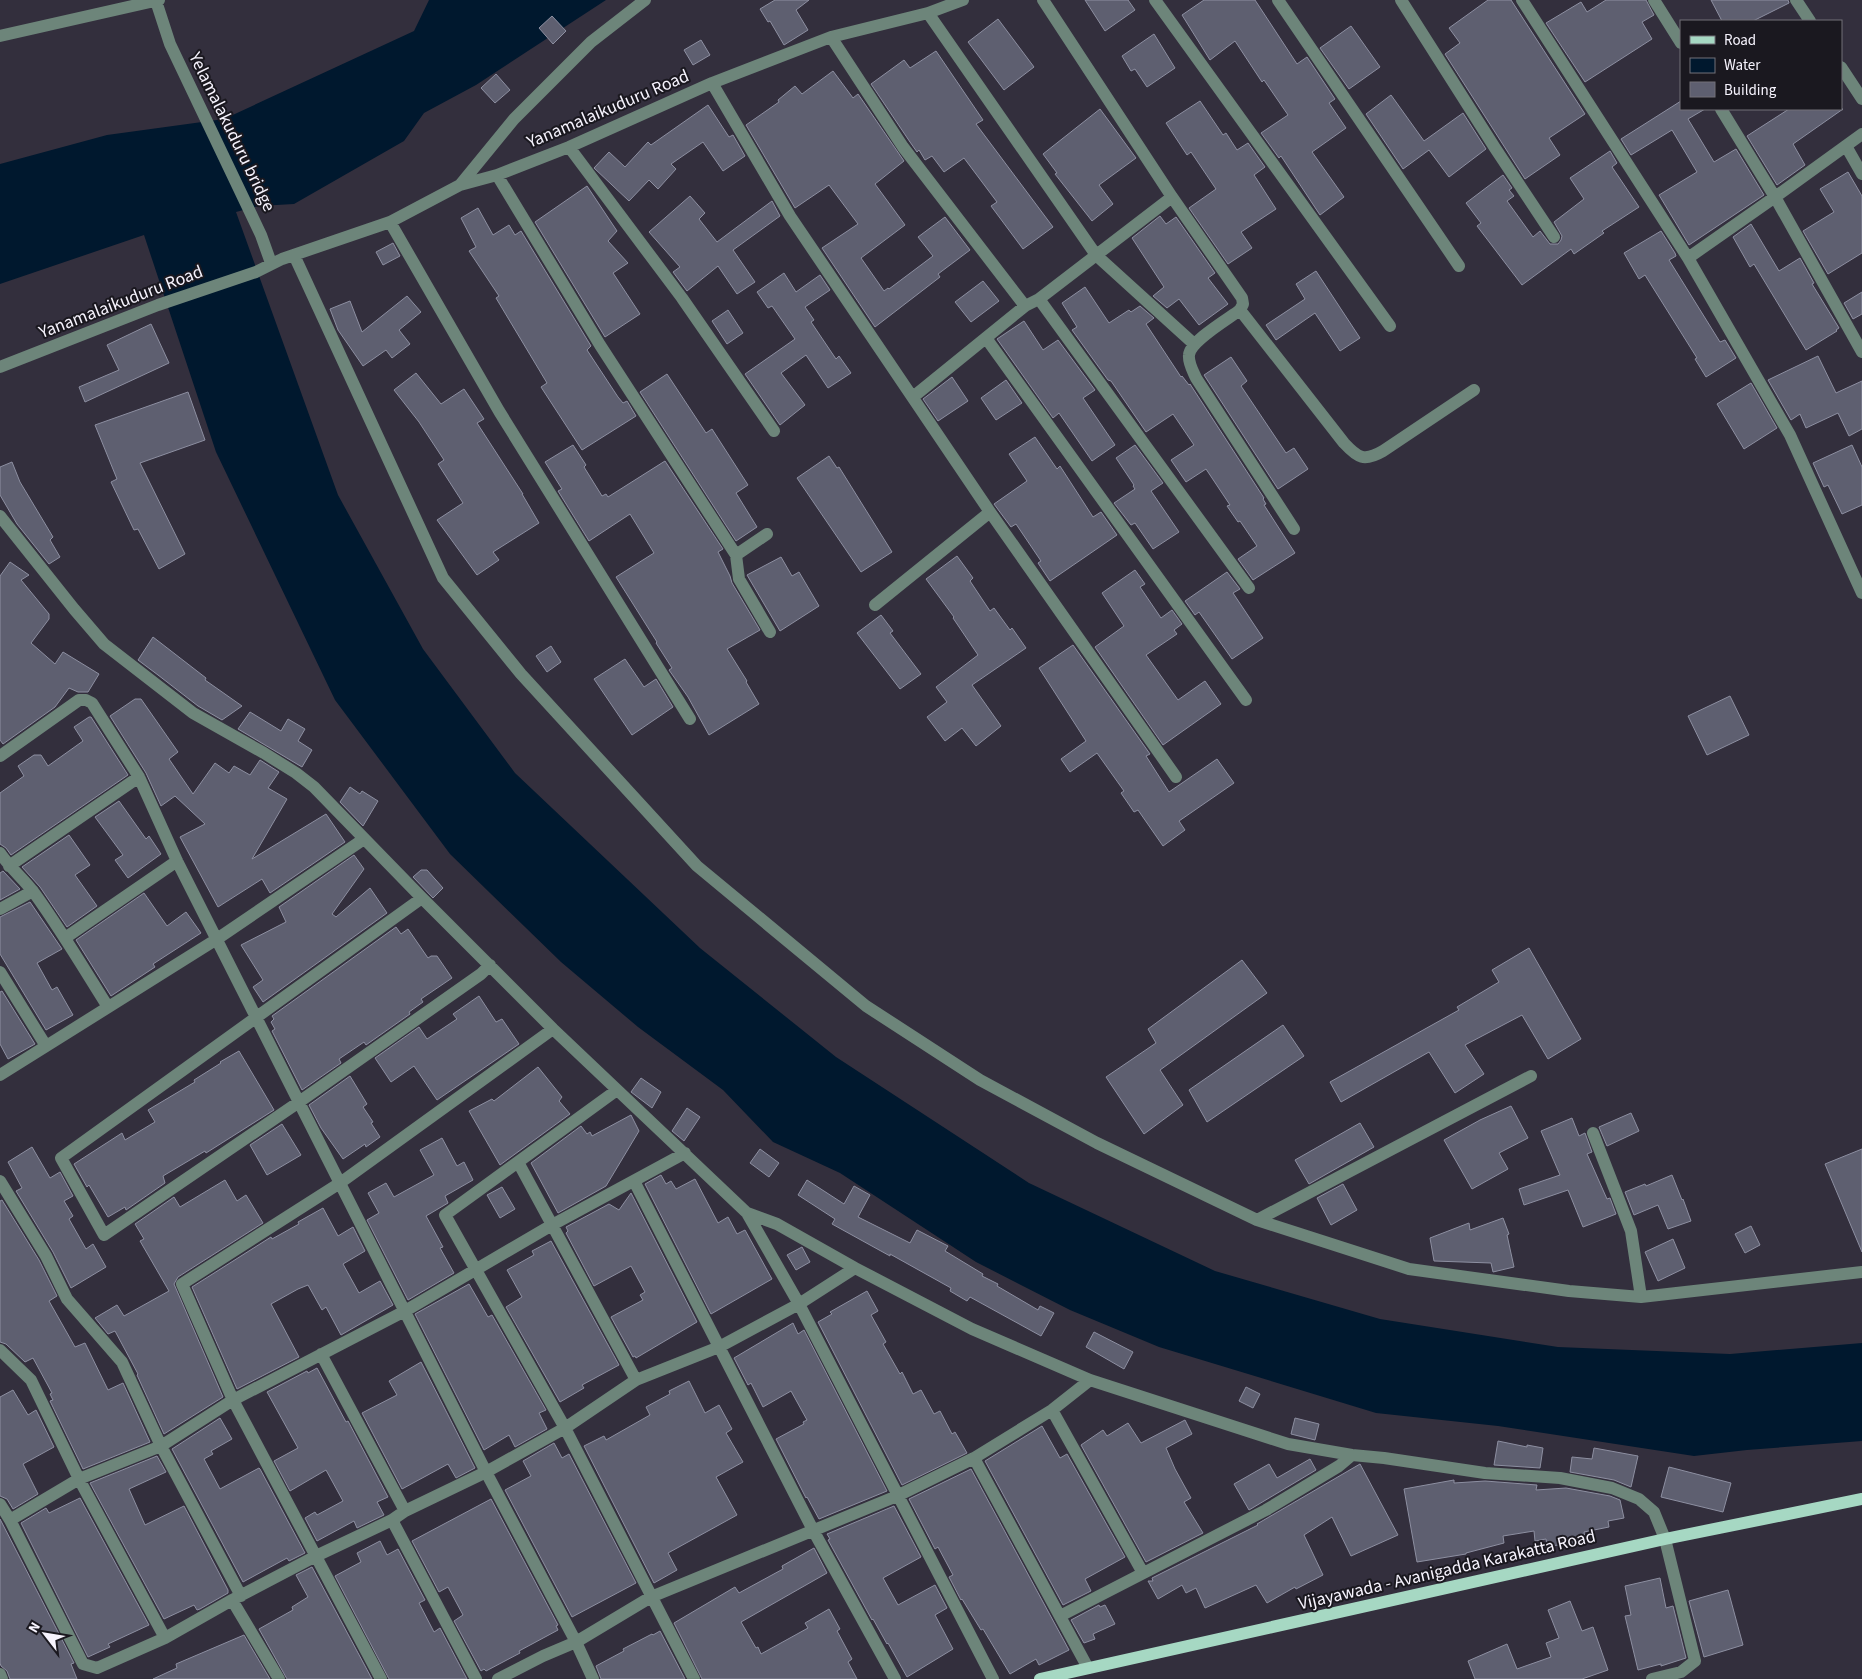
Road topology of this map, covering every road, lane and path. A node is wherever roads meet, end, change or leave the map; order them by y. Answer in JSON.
{"nodes":[{"id":1,"x":645,"y":0,"type":"edge"},
{"id":2,"x":963,"y":0,"type":"edge"},
{"id":3,"x":1043,"y":0,"type":"edge"},
{"id":4,"x":1155,"y":0,"type":"edge"},
{"id":5,"x":1278,"y":0,"type":"edge"},
{"id":6,"x":1401,"y":0,"type":"edge"},
{"id":7,"x":1522,"y":0,"type":"edge"},
{"id":8,"x":1654,"y":0,"type":"edge"},
{"id":9,"x":1796,"y":0,"type":"edge"},
{"id":10,"x":158,"y":1,"type":"edge"},
{"id":11,"x":928,"y":13,"type":"junction"},
{"id":12,"x":1809,"y":20,"type":"edge"},
{"id":13,"x":0,"y":36,"type":"edge"},
{"id":14,"x":830,"y":37,"type":"junction"},
{"id":15,"x":1680,"y":41,"type":"edge"},
{"id":16,"x":1842,"y":69,"type":"edge"},
{"id":17,"x":712,"y":83,"type":"junction"},
{"id":18,"x":1862,"y":99,"type":"edge"},
{"id":19,"x":1722,"y":110,"type":"edge"},
{"id":20,"x":1862,"y":134,"type":"edge"},
{"id":21,"x":1846,"y":146,"type":"junction"},
{"id":22,"x":569,"y":147,"type":"junction"},
{"id":23,"x":1862,"y":174,"type":"edge"},
{"id":24,"x":497,"y":175,"type":"junction"},
{"id":25,"x":460,"y":185,"type":"junction"},
{"id":26,"x":1172,"y":197,"type":"junction"},
{"id":27,"x":1775,"y":197,"type":"junction"},
{"id":28,"x":390,"y":222,"type":"junction"},
{"id":29,"x":1554,"y":237,"type":"dead end"},
{"id":30,"x":294,"y":255,"type":"junction"},
{"id":31,"x":1096,"y":255,"type":"junction"},
{"id":32,"x":1688,"y":258,"type":"junction"},
{"id":33,"x":271,"y":264,"type":"junction"},
{"id":34,"x":1459,"y":266,"type":"dead end"},
{"id":35,"x":1039,"y":298,"type":"junction"},
{"id":36,"x":1026,"y":306,"type":"junction"},
{"id":37,"x":1240,"y":310,"type":"junction"},
{"id":38,"x":1390,"y":326,"type":"dead end"},
{"id":39,"x":986,"y":338,"type":"junction"},
{"id":40,"x":1194,"y":344,"type":"junction"},
{"id":41,"x":1862,"y":352,"type":"edge"},
{"id":42,"x":0,"y":367,"type":"edge"},
{"id":43,"x":1474,"y":390,"type":"dead end"},
{"id":44,"x":913,"y":397,"type":"junction"},
{"id":45,"x":774,"y":431,"type":"dead end"},
{"id":46,"x":990,"y":512,"type":"junction"},
{"id":47,"x":0,"y":516,"type":"edge"},
{"id":48,"x":1294,"y":529,"type":"dead end"},
{"id":49,"x":767,"y":534,"type":"dead end"},
{"id":50,"x":736,"y":555,"type":"junction"},
{"id":51,"x":1249,"y":588,"type":"dead end"},
{"id":52,"x":1862,"y":593,"type":"edge"},
{"id":53,"x":875,"y":605,"type":"dead end"},
{"id":54,"x":770,"y":632,"type":"dead end"},
{"id":55,"x":1246,"y":700,"type":"dead end"},
{"id":56,"x":690,"y":718,"type":"dead end"},
{"id":57,"x":0,"y":756,"type":"edge"},
{"id":58,"x":139,"y":777,"type":"junction"},
{"id":59,"x":1176,"y":777,"type":"dead end"},
{"id":60,"x":364,"y":839,"type":"junction"},
{"id":61,"x":0,"y":853,"type":"edge"},
{"id":62,"x":177,"y":861,"type":"junction"},
{"id":63,"x":9,"y":866,"type":"junction"},
{"id":64,"x":33,"y":891,"type":"junction"},
{"id":65,"x":422,"y":898,"type":"junction"},
{"id":66,"x":0,"y":908,"type":"edge"},
{"id":67,"x":65,"y":938,"type":"junction"},
{"id":68,"x":217,"y":939,"type":"junction"},
{"id":69,"x":490,"y":965,"type":"junction"},
{"id":70,"x":0,"y":972,"type":"edge"},
{"id":71,"x":108,"y":1007,"type":"junction"},
{"id":72,"x":257,"y":1018,"type":"junction"},
{"id":73,"x":553,"y":1029,"type":"junction"},
{"id":74,"x":46,"y":1046,"type":"junction"},
{"id":75,"x":0,"y":1075,"type":"edge"},
{"id":76,"x":1531,"y":1076,"type":"dead end"},
{"id":77,"x":617,"y":1090,"type":"junction"},
{"id":78,"x":299,"y":1102,"type":"junction"},
{"id":79,"x":1594,"y":1133,"type":"dead end"},
{"id":80,"x":685,"y":1154,"type":"junction"},
{"id":81,"x":518,"y":1162,"type":"junction"},
{"id":82,"x":634,"y":1180,"type":"junction"},
{"id":83,"x":0,"y":1181,"type":"edge"},
{"id":84,"x":340,"y":1183,"type":"junction"},
{"id":85,"x":747,"y":1213,"type":"junction"},
{"id":86,"x":1257,"y":1220,"type":"junction"},
{"id":87,"x":552,"y":1225,"type":"junction"},
{"id":88,"x":855,"y":1268,"type":"junction"},
{"id":89,"x":475,"y":1270,"type":"junction"},
{"id":90,"x":1862,"y":1272,"type":"edge"},
{"id":91,"x":1641,"y":1297,"type":"junction"},
{"id":92,"x":799,"y":1304,"type":"junction"},
{"id":93,"x":405,"y":1311,"type":"junction"},
{"id":94,"x":719,"y":1347,"type":"junction"},
{"id":95,"x":0,"y":1350,"type":"edge"},
{"id":96,"x":321,"y":1354,"type":"junction"},
{"id":97,"x":636,"y":1380,"type":"junction"},
{"id":98,"x":1090,"y":1380,"type":"junction"},
{"id":99,"x":233,"y":1400,"type":"junction"},
{"id":100,"x":1052,"y":1410,"type":"junction"},
{"id":101,"x":565,"y":1428,"type":"junction"},
{"id":102,"x":161,"y":1446,"type":"junction"},
{"id":103,"x":1352,"y":1455,"type":"junction"},
{"id":104,"x":974,"y":1458,"type":"junction"},
{"id":105,"x":486,"y":1472,"type":"junction"},
{"id":106,"x":79,"y":1479,"type":"junction"},
{"id":107,"x":897,"y":1496,"type":"junction"},
{"id":108,"x":1862,"y":1499,"type":"edge"},
{"id":109,"x":0,"y":1504,"type":"edge"},
{"id":110,"x":405,"y":1511,"type":"junction"},
{"id":111,"x":10,"y":1520,"type":"junction"},
{"id":112,"x":392,"y":1520,"type":"junction"},
{"id":113,"x":813,"y":1530,"type":"junction"},
{"id":114,"x":1665,"y":1539,"type":"junction"},
{"id":115,"x":316,"y":1556,"type":"junction"},
{"id":116,"x":1143,"y":1573,"type":"junction"},
{"id":117,"x":651,"y":1597,"type":"junction"},
{"id":118,"x":236,"y":1598,"type":"junction"},
{"id":119,"x":1060,"y":1616,"type":"junction"},
{"id":120,"x":165,"y":1638,"type":"junction"},
{"id":121,"x":576,"y":1642,"type":"junction"},
{"id":122,"x":1088,"y":1668,"type":"junction"},
{"id":123,"x":0,"y":1674,"type":"edge"},
{"id":124,"x":2,"y":1679,"type":"edge"},
{"id":125,"x":279,"y":1679,"type":"edge"},
{"id":126,"x":381,"y":1679,"type":"edge"},
{"id":127,"x":476,"y":1679,"type":"edge"},
{"id":128,"x":498,"y":1679,"type":"edge"},
{"id":129,"x":593,"y":1679,"type":"edge"},
{"id":130,"x":694,"y":1679,"type":"edge"},
{"id":131,"x":895,"y":1679,"type":"edge"},
{"id":132,"x":993,"y":1679,"type":"edge"},
{"id":133,"x":1040,"y":1679,"type":"edge"},
{"id":134,"x":1652,"y":1679,"type":"edge"}],
"edges":[{"from":1,"to":25,"type":"street"},
{"from":2,"to":11,"type":"street","name":"Yanamalaikuduru Road"},
{"from":3,"to":26,"type":"street"},
{"from":4,"to":38,"type":"street"},
{"from":5,"to":34,"type":"street"},
{"from":6,"to":29,"type":"street"},
{"from":7,"to":32,"type":"street"},
{"from":8,"to":15,"type":"street"},
{"from":9,"to":12,"type":"street"},
{"from":10,"to":13,"type":"street"},
{"from":10,"to":33,"type":"street","name":"Yelamalakuduru bridge"},
{"from":11,"to":14,"type":"street","name":"Yanamalaikuduru Road"},
{"from":11,"to":31,"type":"street"},
{"from":14,"to":17,"type":"street","name":"Yanamalaikuduru Road"},
{"from":14,"to":36,"type":"street"},
{"from":16,"to":18,"type":"street"},
{"from":17,"to":22,"type":"street","name":"Yanamalaikuduru Road"},
{"from":17,"to":44,"type":"street"},
{"from":19,"to":27,"type":"street"},
{"from":20,"to":21,"type":"street"},
{"from":21,"to":23,"type":"street"},
{"from":21,"to":27,"type":"street"},
{"from":22,"to":24,"type":"street","name":"Yanamalaikuduru Road"},
{"from":22,"to":45,"type":"street"},
{"from":24,"to":25,"type":"street","name":"Yanamalaikuduru Road"},
{"from":24,"to":50,"type":"street"},
{"from":25,"to":28,"type":"street","name":"Yanamalaikuduru Road"},
{"from":26,"to":31,"type":"street"},
{"from":26,"to":37,"type":"street"},
{"from":27,"to":32,"type":"street"},
{"from":27,"to":41,"type":"street"},
{"from":28,"to":30,"type":"street","name":"Yanamalaikuduru Road"},
{"from":28,"to":56,"type":"street"},
{"from":30,"to":33,"type":"street","name":"Yanamalaikuduru Road"},
{"from":30,"to":86,"type":"street"},
{"from":31,"to":35,"type":"street"},
{"from":31,"to":40,"type":"street"},
{"from":32,"to":52,"type":"street"},
{"from":33,"to":42,"type":"street","name":"Yanamalaikuduru Road"},
{"from":35,"to":36,"type":"street"},
{"from":35,"to":51,"type":"street"},
{"from":36,"to":39,"type":"street"},
{"from":37,"to":40,"type":"street"},
{"from":37,"to":43,"type":"street"},
{"from":39,"to":44,"type":"street"},
{"from":39,"to":55,"type":"street"},
{"from":40,"to":48,"type":"street"},
{"from":44,"to":46,"type":"street"},
{"from":46,"to":53,"type":"street"},
{"from":46,"to":59,"type":"street"},
{"from":47,"to":60,"type":"street"},
{"from":49,"to":50,"type":"street"},
{"from":50,"to":54,"type":"street"},
{"from":57,"to":58,"type":"street"},
{"from":58,"to":62,"type":"street"},
{"from":58,"to":63,"type":"street"},
{"from":60,"to":65,"type":"street"},
{"from":60,"to":68,"type":"street"},
{"from":61,"to":63,"type":"street"},
{"from":62,"to":67,"type":"street"},
{"from":62,"to":68,"type":"street"},
{"from":63,"to":64,"type":"street"},
{"from":64,"to":66,"type":"street"},
{"from":64,"to":67,"type":"street"},
{"from":65,"to":69,"type":"street"},
{"from":65,"to":72,"type":"street"},
{"from":67,"to":71,"type":"street"},
{"from":68,"to":71,"type":"street"},
{"from":68,"to":72,"type":"street"},
{"from":69,"to":73,"type":"street"},
{"from":69,"to":78,"type":"street"},
{"from":70,"to":74,"type":"street"},
{"from":71,"to":74,"type":"street"},
{"from":72,"to":78,"type":"street"},
{"from":72,"to":78,"type":"street"},
{"from":73,"to":77,"type":"street"},
{"from":73,"to":84,"type":"street"},
{"from":74,"to":75,"type":"street"},
{"from":76,"to":86,"type":"street"},
{"from":77,"to":80,"type":"street"},
{"from":77,"to":81,"type":"street"},
{"from":78,"to":84,"type":"street"},
{"from":79,"to":91,"type":"street"},
{"from":80,"to":82,"type":"street"},
{"from":80,"to":85,"type":"street"},
{"from":81,"to":87,"type":"street"},
{"from":81,"to":89,"type":"street"},
{"from":82,"to":87,"type":"street"},
{"from":82,"to":94,"type":"street"},
{"from":83,"to":102,"type":"street"},
{"from":84,"to":93,"type":"street"},
{"from":84,"to":99,"type":"street"},
{"from":85,"to":88,"type":"street"},
{"from":85,"to":92,"type":"street"},
{"from":86,"to":91,"type":"street"},
{"from":87,"to":89,"type":"street"},
{"from":87,"to":97,"type":"street"},
{"from":88,"to":92,"type":"street"},
{"from":88,"to":98,"type":"street"},
{"from":89,"to":93,"type":"street"},
{"from":89,"to":101,"type":"street"},
{"from":90,"to":91,"type":"street"},
{"from":92,"to":94,"type":"street"},
{"from":92,"to":107,"type":"street"},
{"from":93,"to":96,"type":"street"},
{"from":93,"to":105,"type":"street"},
{"from":94,"to":97,"type":"street"},
{"from":94,"to":113,"type":"street"},
{"from":95,"to":106,"type":"street"},
{"from":96,"to":99,"type":"street"},
{"from":96,"to":110,"type":"street"},
{"from":97,"to":101,"type":"street"},
{"from":98,"to":100,"type":"street"},
{"from":98,"to":103,"type":"street"},
{"from":99,"to":102,"type":"street"},
{"from":99,"to":115,"type":"street"},
{"from":100,"to":104,"type":"street"},
{"from":100,"to":116,"type":"street"},
{"from":101,"to":105,"type":"street"},
{"from":101,"to":117,"type":"street"},
{"from":102,"to":106,"type":"street"},
{"from":102,"to":118,"type":"street"},
{"from":103,"to":114,"type":"street"},
{"from":103,"to":116,"type":"street"},
{"from":104,"to":107,"type":"street"},
{"from":104,"to":119,"type":"street"},
{"from":105,"to":110,"type":"street"},
{"from":105,"to":121,"type":"street"},
{"from":106,"to":111,"type":"street"},
{"from":106,"to":120,"type":"street"},
{"from":107,"to":113,"type":"street"},
{"from":107,"to":132,"type":"street"},
{"from":108,"to":114,"type":"main road","name":"Vijayawada - Avanigadda Karakatta Road"},
{"from":109,"to":111,"type":"street"},
{"from":110,"to":112,"type":"street"},
{"from":111,"to":120,"type":"street"},
{"from":112,"to":115,"type":"street"},
{"from":112,"to":127,"type":"street"},
{"from":113,"to":117,"type":"street"},
{"from":113,"to":131,"type":"street"},
{"from":114,"to":122,"type":"main road","name":"Vijayawada - Avanigadda Karakatta Road"},
{"from":114,"to":134,"type":"street"},
{"from":115,"to":118,"type":"street"},
{"from":115,"to":126,"type":"street"},
{"from":116,"to":119,"type":"street"},
{"from":117,"to":121,"type":"street"},
{"from":117,"to":130,"type":"street"},
{"from":118,"to":120,"type":"street"},
{"from":118,"to":125,"type":"street"},
{"from":119,"to":122,"type":"street"},
{"from":121,"to":128,"type":"street"},
{"from":121,"to":129,"type":"street"},
{"from":122,"to":133,"type":"main road","name":"Vijayawada - Avanigadda Karakatta Road"},
{"from":123,"to":124,"type":"street"}]}
